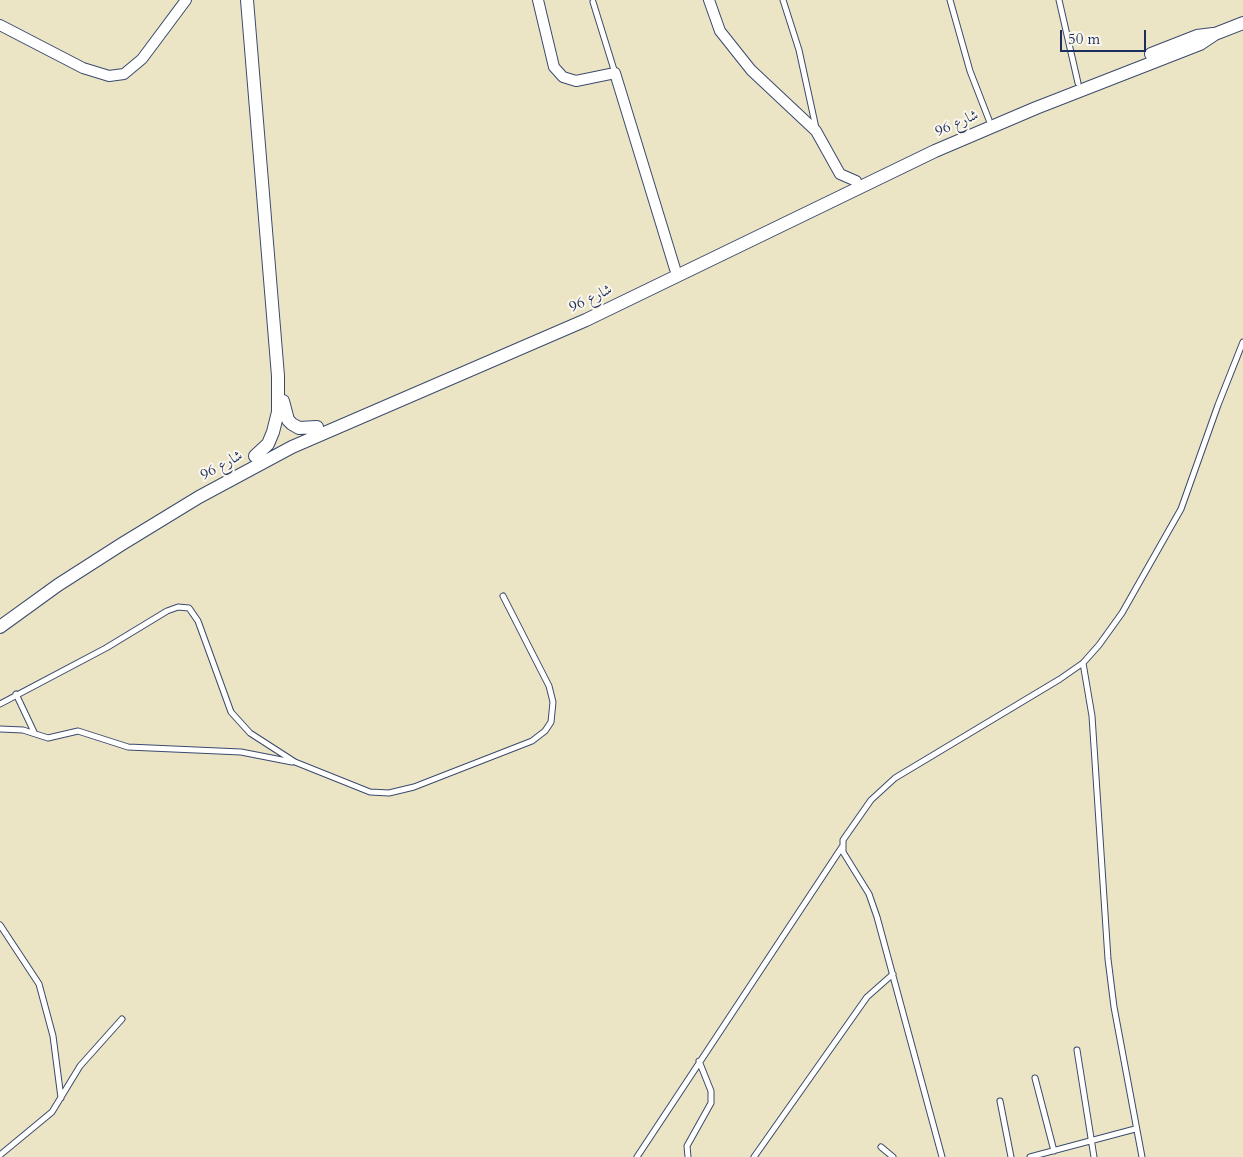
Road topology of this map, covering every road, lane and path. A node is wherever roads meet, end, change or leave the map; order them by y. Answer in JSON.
{"nodes":[{"id":1,"x":186,"y":0,"type":"edge"},
{"id":2,"x":247,"y":0,"type":"edge"},
{"id":3,"x":538,"y":0,"type":"edge"},
{"id":4,"x":709,"y":0,"type":"edge"},
{"id":5,"x":783,"y":0,"type":"edge"},
{"id":6,"x":950,"y":0,"type":"edge"},
{"id":7,"x":1059,"y":0,"type":"edge"},
{"id":8,"x":593,"y":2,"type":"dead end"},
{"id":9,"x":1243,"y":23,"type":"edge"},
{"id":10,"x":0,"y":24,"type":"edge"},
{"id":11,"x":1215,"y":34,"type":"junction"},
{"id":12,"x":615,"y":72,"type":"junction"},
{"id":13,"x":1078,"y":83,"type":"junction"},
{"id":14,"x":989,"y":120,"type":"junction"},
{"id":15,"x":816,"y":131,"type":"junction"},
{"id":16,"x":856,"y":181,"type":"junction"},
{"id":17,"x":675,"y":269,"type":"junction"},
{"id":18,"x":1243,"y":342,"type":"edge"},
{"id":19,"x":278,"y":376,"type":"junction"},
{"id":20,"x":317,"y":427,"type":"junction"},
{"id":21,"x":255,"y":456,"type":"junction"},
{"id":22,"x":503,"y":596,"type":"dead end"},
{"id":23,"x":0,"y":617,"type":"edge"},
{"id":24,"x":0,"y":627,"type":"edge"},
{"id":25,"x":1082,"y":663,"type":"junction"},
{"id":26,"x":16,"y":694,"type":"junction"},
{"id":27,"x":0,"y":704,"type":"edge"},
{"id":28,"x":0,"y":729,"type":"edge"},
{"id":29,"x":34,"y":732,"type":"junction"},
{"id":30,"x":294,"y":762,"type":"junction"},
{"id":31,"x":842,"y":847,"type":"junction"},
{"id":32,"x":0,"y":925,"type":"edge"},
{"id":33,"x":893,"y":974,"type":"junction"},
{"id":34,"x":122,"y":1020,"type":"dead end"},
{"id":35,"x":1077,"y":1050,"type":"dead end"},
{"id":36,"x":699,"y":1061,"type":"junction"},
{"id":37,"x":1035,"y":1078,"type":"dead end"},
{"id":38,"x":61,"y":1098,"type":"junction"},
{"id":39,"x":1000,"y":1101,"type":"dead end"},
{"id":40,"x":1135,"y":1129,"type":"junction"},
{"id":41,"x":1092,"y":1141,"type":"junction"},
{"id":42,"x":882,"y":1147,"type":"dead end"},
{"id":43,"x":1054,"y":1150,"type":"junction"},
{"id":44,"x":1044,"y":1155,"type":"edge"},
{"id":45,"x":0,"y":1156,"type":"edge"},
{"id":46,"x":637,"y":1157,"type":"edge"},
{"id":47,"x":688,"y":1157,"type":"edge"},
{"id":48,"x":754,"y":1157,"type":"edge"},
{"id":49,"x":893,"y":1157,"type":"edge"},
{"id":50,"x":942,"y":1157,"type":"edge"},
{"id":51,"x":1011,"y":1157,"type":"edge"},
{"id":52,"x":1030,"y":1157,"type":"edge"},
{"id":53,"x":1094,"y":1157,"type":"edge"},
{"id":54,"x":1142,"y":1157,"type":"edge"}],
"edges":[{"from":1,"to":10,"type":"street"},
{"from":2,"to":19,"type":"street"},
{"from":3,"to":12,"type":"street"},
{"from":4,"to":15,"type":"street"},
{"from":5,"to":15,"type":"lane"},
{"from":6,"to":14,"type":"lane"},
{"from":7,"to":13,"type":"lane"},
{"from":8,"to":12,"type":"lane"},
{"from":9,"to":11,"type":"street","name":"شارع 96"},
{"from":11,"to":13,"type":"street","name":"شارع 96"},
{"from":11,"to":24,"type":"street","name":"شارع 96"},
{"from":12,"to":17,"type":"street"},
{"from":13,"to":14,"type":"street","name":"شارع 96"},
{"from":14,"to":16,"type":"street","name":"شارع 96"},
{"from":15,"to":16,"type":"street"},
{"from":16,"to":17,"type":"street","name":"شارع 96"},
{"from":17,"to":20,"type":"street","name":"شارع 96"},
{"from":18,"to":25,"type":"lane"},
{"from":19,"to":20,"type":"street"},
{"from":19,"to":21,"type":"street"},
{"from":20,"to":21,"type":"street","name":"شارع 96"},
{"from":21,"to":23,"type":"street","name":"شارع 96"},
{"from":22,"to":30,"type":"lane"},
{"from":25,"to":31,"type":"lane"},
{"from":25,"to":40,"type":"lane"},
{"from":26,"to":27,"type":"lane"},
{"from":26,"to":29,"type":"lane"},
{"from":26,"to":30,"type":"lane"},
{"from":28,"to":29,"type":"lane"},
{"from":29,"to":30,"type":"lane"},
{"from":31,"to":33,"type":"lane"},
{"from":31,"to":36,"type":"lane"},
{"from":32,"to":38,"type":"lane"},
{"from":33,"to":48,"type":"lane"},
{"from":33,"to":50,"type":"lane"},
{"from":34,"to":38,"type":"lane"},
{"from":35,"to":41,"type":"lane"},
{"from":36,"to":46,"type":"lane"},
{"from":36,"to":47,"type":"lane"},
{"from":37,"to":43,"type":"lane"},
{"from":38,"to":45,"type":"lane"},
{"from":39,"to":51,"type":"lane"},
{"from":40,"to":41,"type":"lane"},
{"from":40,"to":54,"type":"lane"},
{"from":41,"to":43,"type":"lane"},
{"from":41,"to":53,"type":"lane"},
{"from":42,"to":49,"type":"lane"},
{"from":43,"to":44,"type":"lane"},
{"from":44,"to":52,"type":"lane"}]}
